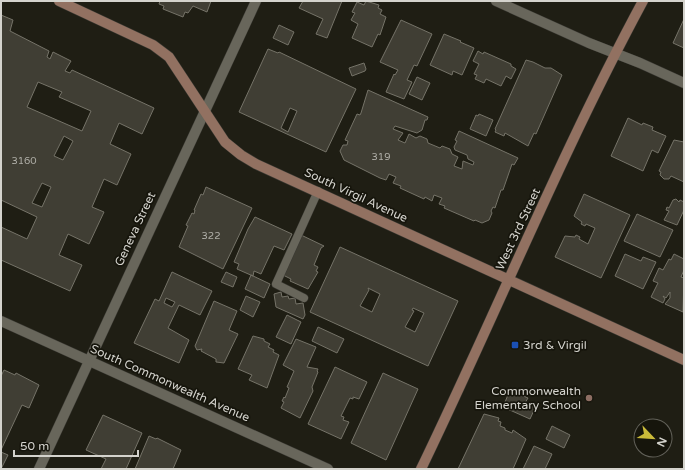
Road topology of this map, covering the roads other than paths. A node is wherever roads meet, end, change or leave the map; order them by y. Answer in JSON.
{"nodes":[{"id":1,"x":59,"y":1,"type":"edge"},
{"id":2,"x":256,"y":1,"type":"edge"},
{"id":3,"x":496,"y":1,"type":"edge"},
{"id":4,"x":643,"y":1,"type":"edge"},
{"id":5,"x":615,"y":53,"type":"junction"},
{"id":6,"x":684,"y":83,"type":"edge"},
{"id":7,"x":204,"y":111,"type":"junction"},
{"id":8,"x":318,"y":191,"type":"junction"},
{"id":9,"x":509,"y":279,"type":"junction"},
{"id":10,"x":304,"y":298,"type":"dead end"},
{"id":11,"x":1,"y":321,"type":"edge"},
{"id":12,"x":684,"y":360,"type":"edge"},
{"id":13,"x":89,"y":361,"type":"junction"},
{"id":14,"x":40,"y":469,"type":"edge"},
{"id":15,"x":328,"y":469,"type":"edge"},
{"id":16,"x":421,"y":469,"type":"edge"}],
"edges":[{"from":1,"to":7,"type":"main road","name":"South Virgil Avenue"},
{"from":2,"to":7,"type":"street","name":"Geneva Street"},
{"from":3,"to":5,"type":"street"},
{"from":4,"to":5,"type":"main road","name":"West 3rd Street"},
{"from":5,"to":6,"type":"street"},
{"from":5,"to":9,"type":"main road","name":"West 3rd Street"},
{"from":7,"to":8,"type":"main road","name":"South Virgil Avenue"},
{"from":7,"to":13,"type":"street","name":"Geneva Street"},
{"from":8,"to":9,"type":"main road","name":"South Virgil Avenue"},
{"from":8,"to":10,"type":"lane"},
{"from":9,"to":12,"type":"main road","name":"South Virgil Avenue"},
{"from":9,"to":16,"type":"main road","name":"West 3rd Street"},
{"from":11,"to":13,"type":"street","name":"South Commonwealth Avenue"},
{"from":13,"to":14,"type":"street","name":"Geneva Street"},
{"from":13,"to":15,"type":"street","name":"South Commonwealth Avenue"}]}
